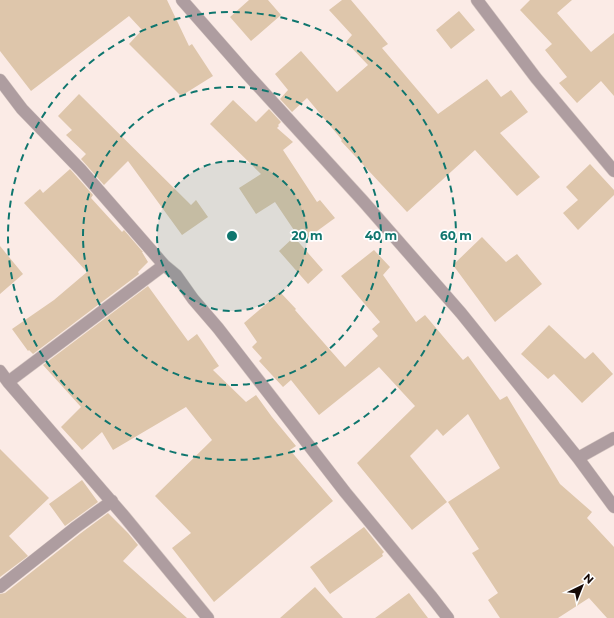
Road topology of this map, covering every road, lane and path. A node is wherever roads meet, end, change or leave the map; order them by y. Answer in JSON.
{"nodes":[{"id":1,"x":182,"y":0,"type":"edge"},
{"id":2,"x":477,"y":0,"type":"edge"},
{"id":3,"x":0,"y":80,"type":"edge"},
{"id":4,"x":614,"y":171,"type":"edge"},
{"id":5,"x":164,"y":265,"type":"junction"},
{"id":6,"x":0,"y":371,"type":"edge"},
{"id":7,"x":8,"y":382,"type":"junction"},
{"id":8,"x":614,"y":438,"type":"edge"},
{"id":9,"x":578,"y":458,"type":"junction"},
{"id":10,"x":112,"y":501,"type":"junction"},
{"id":11,"x":614,"y":507,"type":"edge"},
{"id":12,"x":0,"y":587,"type":"edge"},
{"id":13,"x":208,"y":618,"type":"edge"},
{"id":14,"x":448,"y":618,"type":"edge"}],
"edges":[{"from":1,"to":9,"type":"street"},
{"from":2,"to":4,"type":"street"},
{"from":3,"to":5,"type":"street"},
{"from":5,"to":7,"type":"street"},
{"from":5,"to":14,"type":"street"},
{"from":6,"to":7,"type":"street"},
{"from":7,"to":10,"type":"street"},
{"from":8,"to":9,"type":"street"},
{"from":9,"to":11,"type":"street"},
{"from":10,"to":12,"type":"street"},
{"from":10,"to":13,"type":"street"}]}
